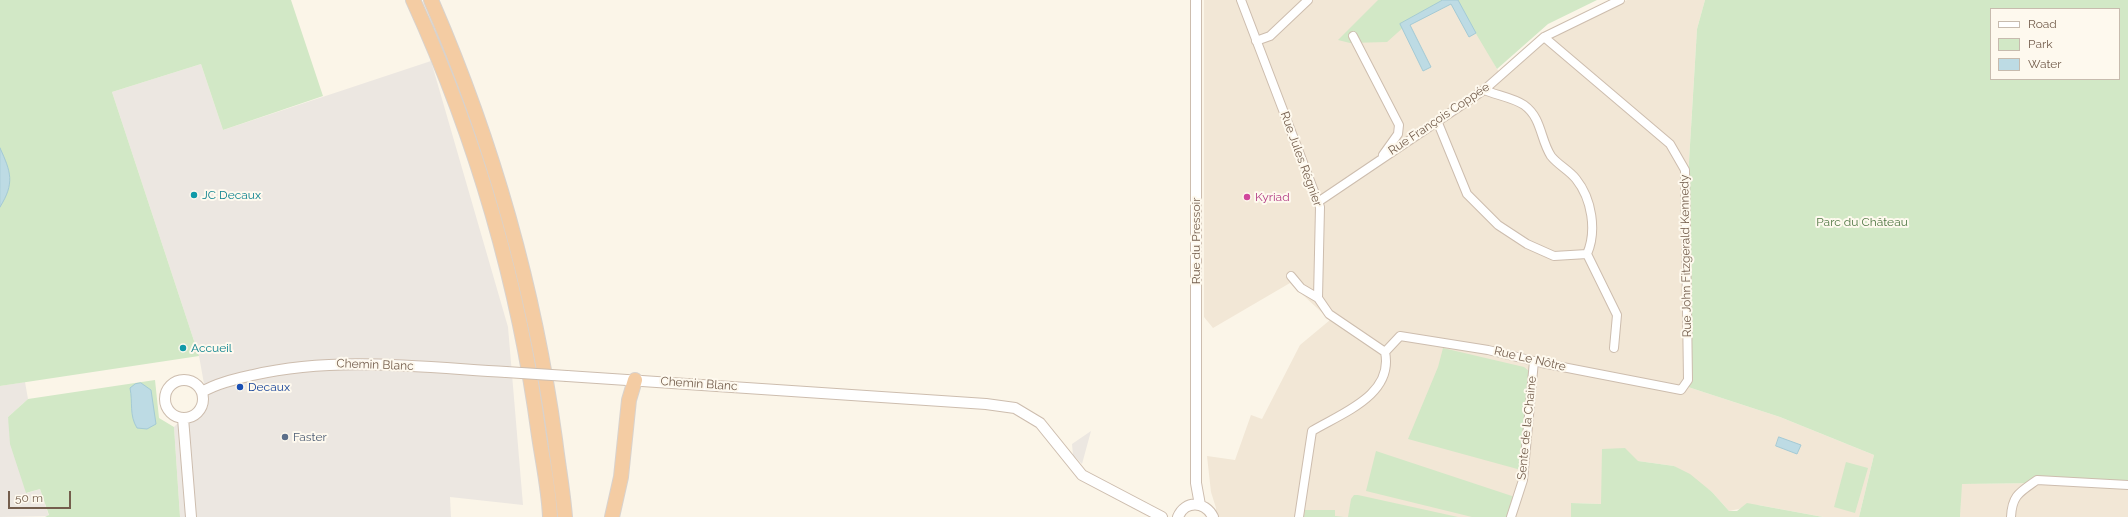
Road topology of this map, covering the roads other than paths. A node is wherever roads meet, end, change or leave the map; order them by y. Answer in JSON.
{"nodes":[{"id":1,"x":413,"y":0,"type":"edge"},
{"id":2,"x":430,"y":0,"type":"edge"},
{"id":3,"x":1196,"y":0,"type":"edge"},
{"id":4,"x":1241,"y":0,"type":"edge"},
{"id":5,"x":1308,"y":0,"type":"edge"},
{"id":6,"x":1620,"y":0,"type":"edge"},
{"id":7,"x":1353,"y":36,"type":"dead end"},
{"id":8,"x":1544,"y":37,"type":"junction"},
{"id":9,"x":1256,"y":41,"type":"junction"},
{"id":10,"x":1484,"y":90,"type":"junction"},
{"id":11,"x":1438,"y":123,"type":"junction"},
{"id":12,"x":1378,"y":161,"type":"junction"},
{"id":13,"x":1318,"y":202,"type":"junction"},
{"id":14,"x":1587,"y":254,"type":"junction"},
{"id":15,"x":1292,"y":276,"type":"dead end"},
{"id":16,"x":1318,"y":298,"type":"junction"},
{"id":17,"x":1614,"y":348,"type":"dead end"},
{"id":18,"x":1384,"y":352,"type":"junction"},
{"id":19,"x":1534,"y":361,"type":"junction"},
{"id":20,"x":635,"y":380,"type":"junction"},
{"id":21,"x":1681,"y":390,"type":"joint"},
{"id":22,"x":202,"y":392,"type":"junction"},
{"id":23,"x":183,"y":418,"type":"junction"},
{"id":24,"x":1196,"y":483,"type":"junction"},
{"id":25,"x":2128,"y":484,"type":"edge"},
{"id":26,"x":1200,"y":505,"type":"junction"},
{"id":27,"x":1187,"y":506,"type":"junction"},
{"id":28,"x":1161,"y":516,"type":"edge"},
{"id":29,"x":1178,"y":516,"type":"edge"},
{"id":30,"x":190,"y":517,"type":"edge"},
{"id":31,"x":550,"y":517,"type":"edge"},
{"id":32,"x":565,"y":517,"type":"edge"},
{"id":33,"x":612,"y":517,"type":"edge"},
{"id":34,"x":1212,"y":517,"type":"edge"},
{"id":35,"x":1299,"y":517,"type":"edge"},
{"id":36,"x":1511,"y":517,"type":"edge"},
{"id":37,"x":2011,"y":517,"type":"edge"}],
"edges":[{"from":1,"to":31,"type":"highway"},
{"from":2,"to":32,"type":"highway"},
{"from":3,"to":24,"type":"street","name":"Rue du Pressoir"},
{"from":4,"to":9,"type":"street","name":"Rue Jules Régnier"},
{"from":5,"to":9,"type":"street"},
{"from":6,"to":8,"type":"street","name":"Rue François Coppée"},
{"from":7,"to":12,"type":"street"},
{"from":8,"to":10,"type":"street","name":"Rue François Coppée"},
{"from":8,"to":21,"type":"street","name":"Rue John Fitzgerald Kennedy"},
{"from":9,"to":13,"type":"street","name":"Rue Jules Régnier"},
{"from":10,"to":11,"type":"street","name":"Rue François Coppée"},
{"from":10,"to":14,"type":"street"},
{"from":11,"to":12,"type":"street","name":"Rue François Coppée"},
{"from":11,"to":14,"type":"street"},
{"from":12,"to":13,"type":"street","name":"Rue François Coppée"},
{"from":13,"to":16,"type":"street","name":"Rue Jules Régnier"},
{"from":14,"to":17,"type":"street"},
{"from":15,"to":16,"type":"street"},
{"from":16,"to":18,"type":"street"},
{"from":18,"to":19,"type":"street","name":"Rue Le Nôtre"},
{"from":18,"to":35,"type":"street"},
{"from":19,"to":21,"type":"street","name":"Rue Le Nôtre"},
{"from":19,"to":36,"type":"street","name":"Sente de la Chaine"},
{"from":20,"to":22,"type":"street","name":"Chemin Blanc","bridge":true},
{"from":20,"to":28,"type":"street","name":"Chemin Blanc"},
{"from":20,"to":33,"type":"highway"},
{"from":22,"to":23,"type":"street"},
{"from":22,"to":23,"type":"street"},
{"from":23,"to":30,"type":"street"},
{"from":24,"to":26,"type":"street","name":"Rue du Pressoir"},
{"from":24,"to":27,"type":"street","name":"Rue du Pressoir"},
{"from":25,"to":37,"type":"street"},
{"from":26,"to":27,"type":"street"},
{"from":26,"to":34,"type":"street"},
{"from":27,"to":29,"type":"street"},
{"from":28,"to":29,"type":"street","name":"Chemin Blanc"}]}
